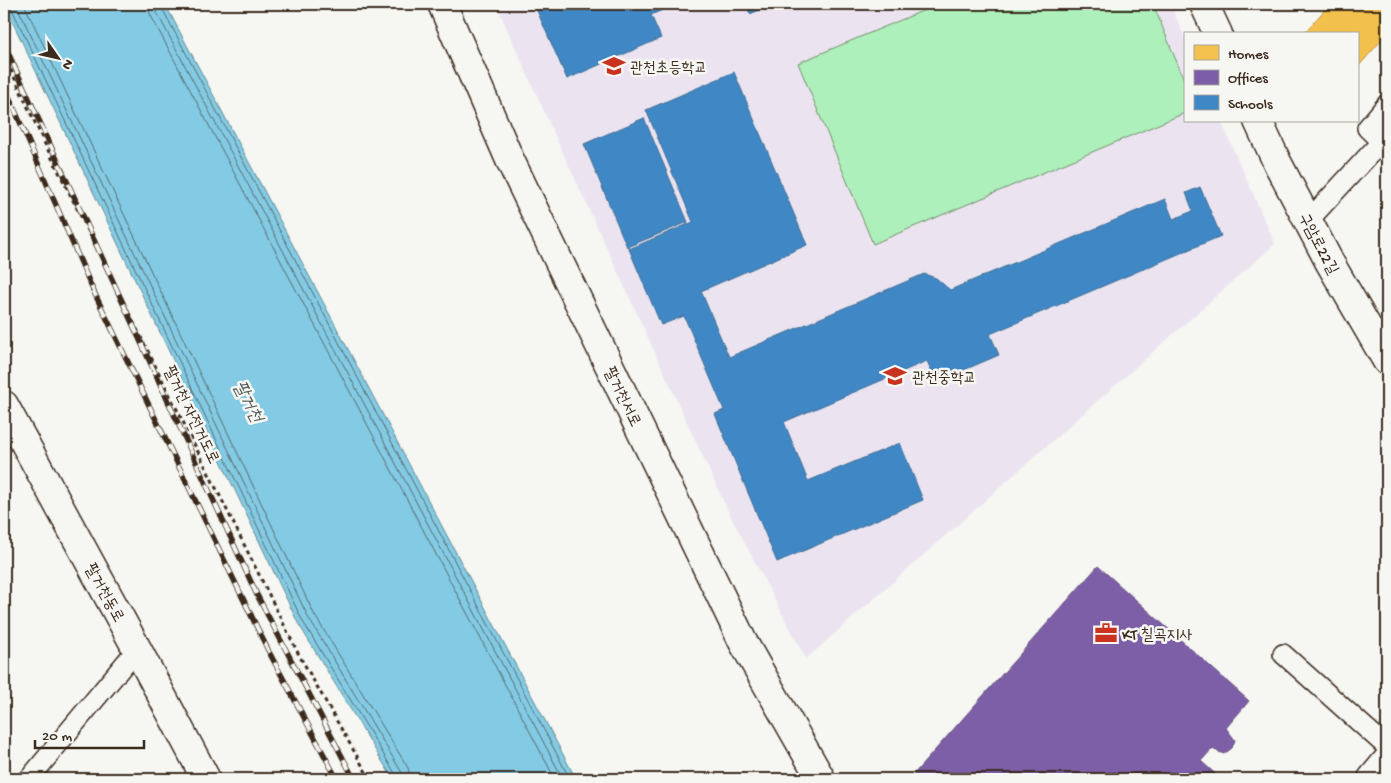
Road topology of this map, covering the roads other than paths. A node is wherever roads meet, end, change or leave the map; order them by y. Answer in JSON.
{"nodes":[{"id":1,"x":442,"y":4,"type":"edge"},
{"id":2,"x":1204,"y":4,"type":"edge"},
{"id":3,"x":1217,"y":32,"type":"edge"},
{"id":4,"x":1387,"y":104,"type":"edge"},
{"id":5,"x":1258,"y":122,"type":"edge"},
{"id":6,"x":1385,"y":143,"type":"edge"},
{"id":7,"x":1308,"y":222,"type":"junction"},
{"id":8,"x":1387,"y":361,"type":"edge"},
{"id":9,"x":4,"y":405,"type":"edge"},
{"id":10,"x":137,"y":649,"type":"junction"},
{"id":11,"x":1283,"y":654,"type":"dead end"},
{"id":12,"x":1387,"y":747,"type":"edge"},
{"id":13,"x":1387,"y":761,"type":"edge"},
{"id":14,"x":29,"y":779,"type":"edge"},
{"id":15,"x":206,"y":779,"type":"edge"},
{"id":16,"x":821,"y":779,"type":"edge"},
{"id":17,"x":1372,"y":779,"type":"edge"}],
"edges":[{"from":1,"to":16,"type":"main road","name":"팔거천서로"},
{"from":2,"to":3,"type":"main road"},
{"from":4,"to":6,"type":"lane"},
{"from":5,"to":7,"type":"main road","name":"구암로22길"},
{"from":6,"to":7,"type":"lane"},
{"from":7,"to":8,"type":"main road","name":"구암로22길"},
{"from":9,"to":10,"type":"main road","name":"팔거천동로"},
{"from":10,"to":14,"type":"lane"},
{"from":10,"to":15,"type":"main road","name":"팔거천동로"},
{"from":11,"to":12,"type":"lane"},
{"from":13,"to":17,"type":"main road"}]}
